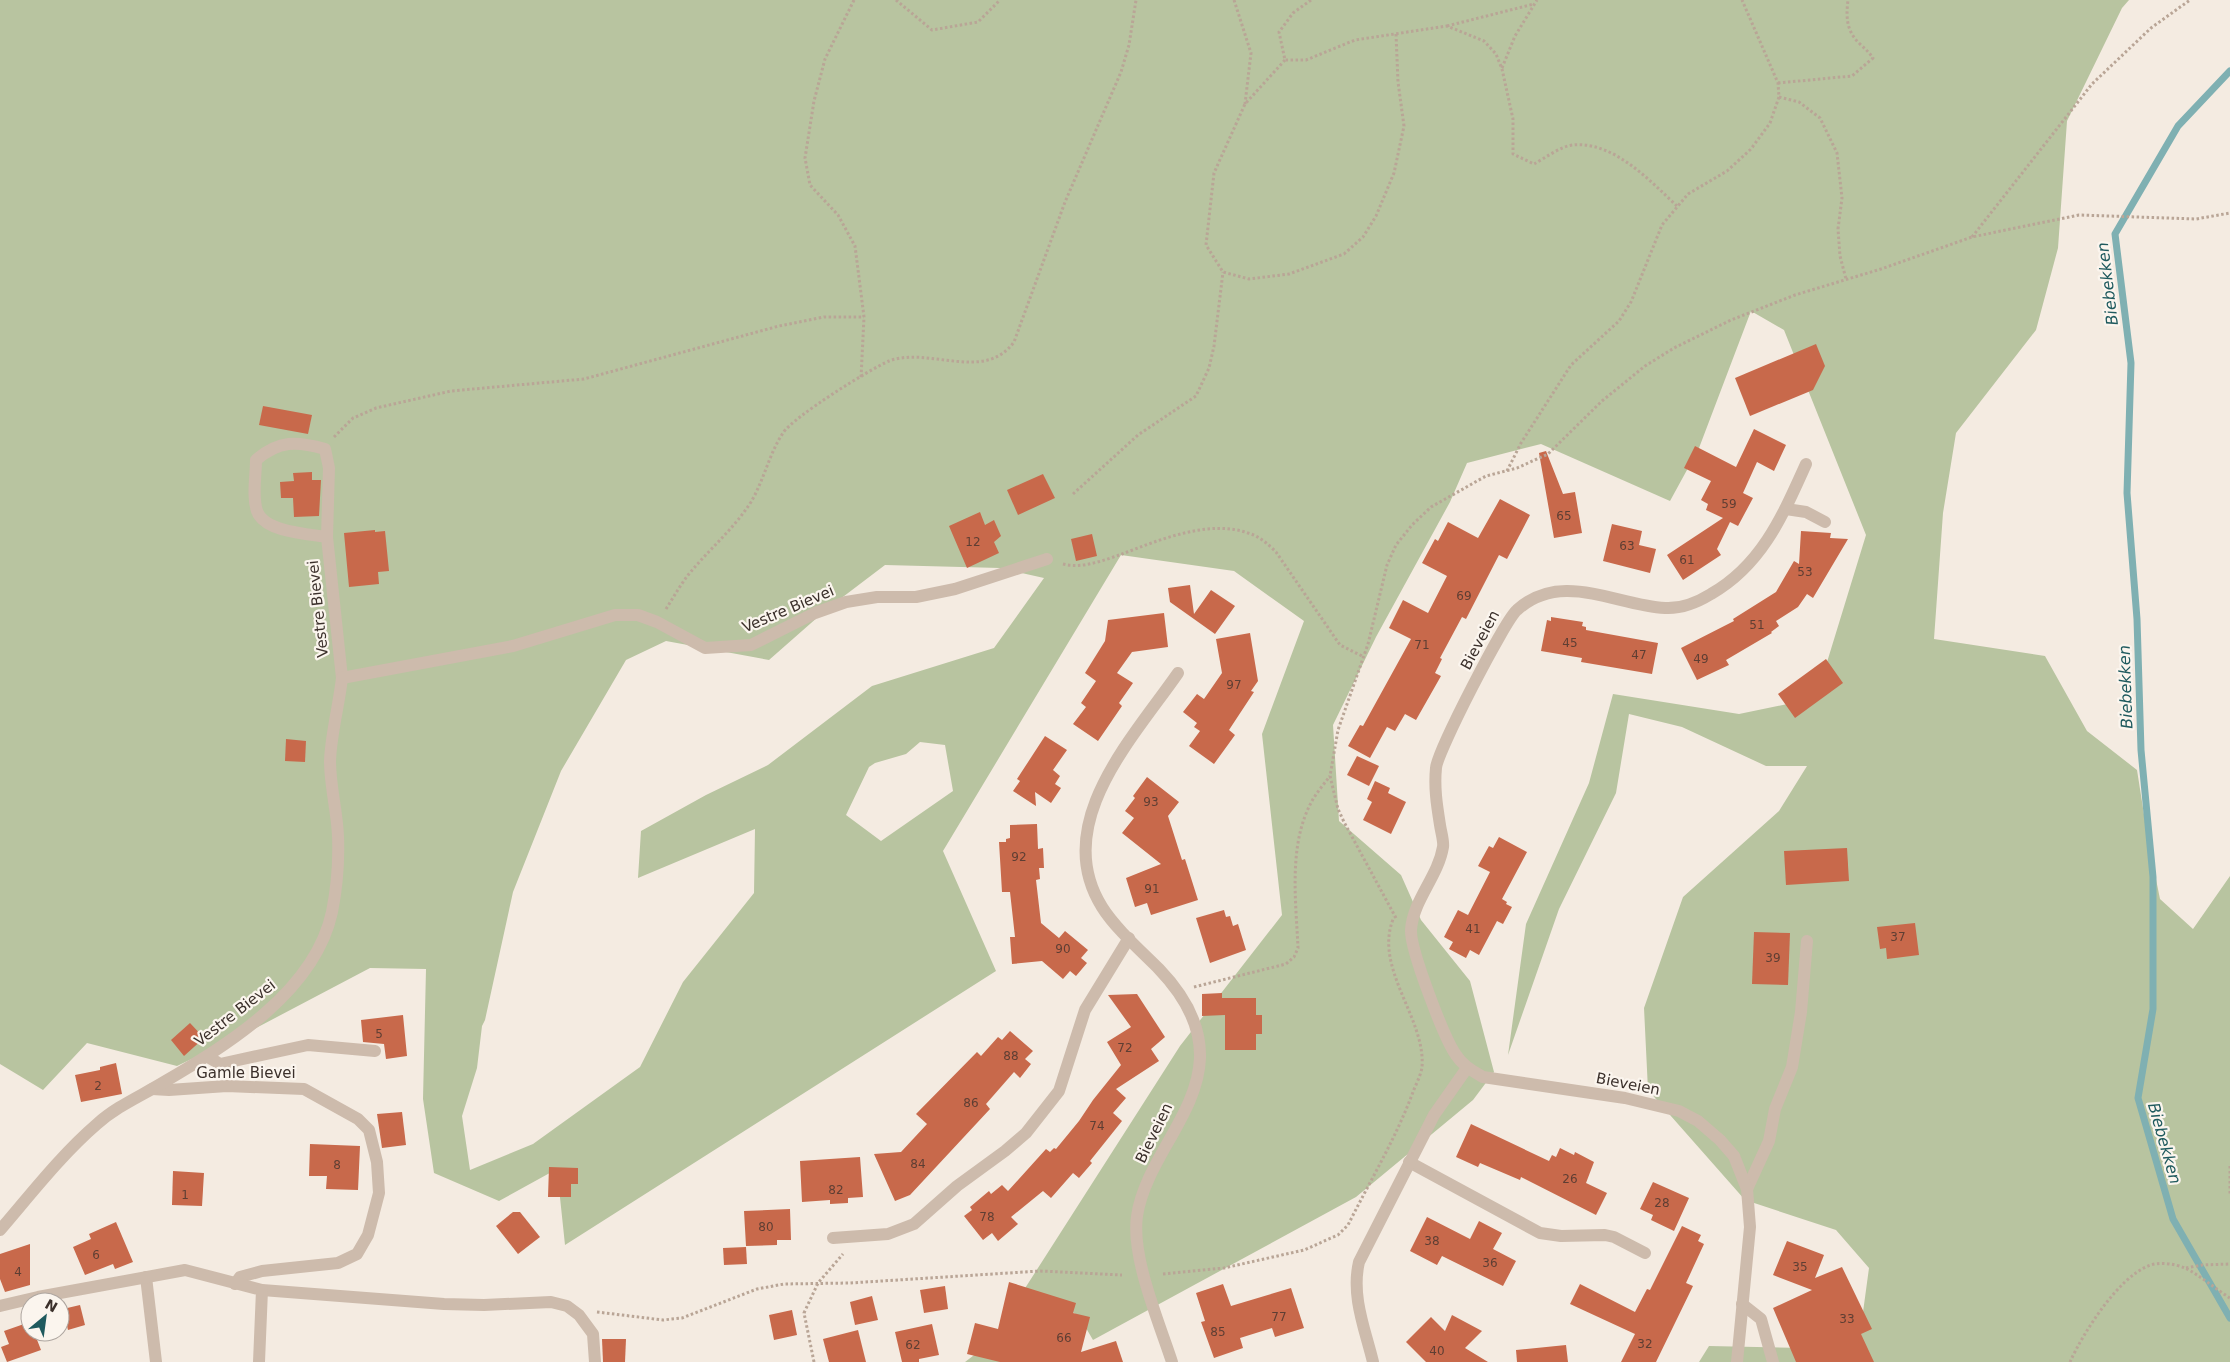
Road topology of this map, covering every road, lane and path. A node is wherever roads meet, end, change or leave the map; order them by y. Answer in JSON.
{"nodes":[{"id":1,"x":854,"y":0,"type":"edge"},
{"id":2,"x":896,"y":0,"type":"edge"},
{"id":3,"x":1000,"y":0,"type":"edge"},
{"id":4,"x":1136,"y":0,"type":"edge"},
{"id":5,"x":1234,"y":0,"type":"edge"},
{"id":6,"x":1311,"y":0,"type":"edge"},
{"id":7,"x":1537,"y":0,"type":"edge"},
{"id":8,"x":1742,"y":0,"type":"edge"},
{"id":9,"x":1848,"y":0,"type":"edge"},
{"id":10,"x":2190,"y":0,"type":"edge"},
{"id":11,"x":1534,"y":4,"type":"junction"},
{"id":12,"x":1447,"y":26,"type":"junction"},
{"id":13,"x":1396,"y":34,"type":"junction"},
{"id":14,"x":1285,"y":60,"type":"junction"},
{"id":15,"x":1502,"y":69,"type":"junction"},
{"id":16,"x":1778,"y":83,"type":"junction"},
{"id":17,"x":1778,"y":97,"type":"junction"},
{"id":18,"x":1245,"y":104,"type":"junction"},
{"id":19,"x":1677,"y":206,"type":"junction"},
{"id":20,"x":2230,"y":213,"type":"edge"},
{"id":21,"x":1972,"y":237,"type":"junction"},
{"id":22,"x":1223,"y":272,"type":"junction"},
{"id":23,"x":1846,"y":279,"type":"junction"},
{"id":24,"x":864,"y":317,"type":"junction"},
{"id":25,"x":861,"y":378,"type":"junction"},
{"id":26,"x":325,"y":449,"type":"junction"},
{"id":27,"x":1806,"y":464,"type":"dead end"},
{"id":28,"x":1507,"y":472,"type":"junction"},
{"id":29,"x":1073,"y":494,"type":"dead end"},
{"id":30,"x":1786,"y":509,"type":"junction"},
{"id":31,"x":1825,"y":522,"type":"dead end"},
{"id":32,"x":327,"y":537,"type":"junction"},
{"id":33,"x":1046,"y":559,"type":"joint"},
{"id":34,"x":657,"y":622,"type":"junction"},
{"id":35,"x":1364,"y":657,"type":"junction"},
{"id":36,"x":1178,"y":673,"type":"dead end"},
{"id":37,"x":342,"y":678,"type":"junction"},
{"id":38,"x":1330,"y":776,"type":"junction"},
{"id":39,"x":1395,"y":917,"type":"junction"},
{"id":40,"x":1411,"y":931,"type":"junction"},
{"id":41,"x":1129,"y":938,"type":"junction"},
{"id":42,"x":1807,"y":941,"type":"dead end"},
{"id":43,"x":1179,"y":990,"type":"junction"},
{"id":44,"x":375,"y":1051,"type":"dead end"},
{"id":45,"x":208,"y":1057,"type":"junction"},
{"id":46,"x":1467,"y":1068,"type":"junction"},
{"id":47,"x":152,"y":1089,"type":"junction"},
{"id":48,"x":1409,"y":1162,"type":"junction"},
{"id":49,"x":2230,"y":1166,"type":"edge"},
{"id":50,"x":1747,"y":1189,"type":"junction"},
{"id":51,"x":2230,"y":1196,"type":"edge"},
{"id":52,"x":0,"y":1230,"type":"edge"},
{"id":53,"x":859,"y":1236,"type":"junction"},
{"id":54,"x":832,"y":1238,"type":"dead end"},
{"id":55,"x":1645,"y":1253,"type":"dead end"},
{"id":56,"x":2230,"y":1264,"type":"edge"},
{"id":57,"x":2186,"y":1268,"type":"junction"},
{"id":58,"x":1163,"y":1274,"type":"dead end"},
{"id":59,"x":1122,"y":1275,"type":"dead end"},
{"id":60,"x":146,"y":1277,"type":"junction"},
{"id":61,"x":818,"y":1283,"type":"junction"},
{"id":62,"x":235,"y":1284,"type":"junction"},
{"id":63,"x":262,"y":1290,"type":"junction"},
{"id":64,"x":2230,"y":1298,"type":"edge"},
{"id":65,"x":1742,"y":1304,"type":"junction"},
{"id":66,"x":0,"y":1306,"type":"edge"},
{"id":67,"x":579,"y":1315,"type":"junction"},
{"id":68,"x":1737,"y":1359,"type":"edge"},
{"id":69,"x":156,"y":1362,"type":"edge"},
{"id":70,"x":259,"y":1362,"type":"edge"},
{"id":71,"x":595,"y":1362,"type":"edge"},
{"id":72,"x":814,"y":1362,"type":"edge"},
{"id":73,"x":1172,"y":1362,"type":"edge"},
{"id":74,"x":1373,"y":1362,"type":"edge"},
{"id":75,"x":1726,"y":1362,"type":"edge"},
{"id":76,"x":1773,"y":1362,"type":"edge"},
{"id":77,"x":2070,"y":1362,"type":"edge"}],
"edges":[{"from":1,"to":24,"type":"path"},
{"from":2,"to":3,"type":"path"},
{"from":4,"to":25,"type":"path"},
{"from":5,"to":18,"type":"path"},
{"from":6,"to":14,"type":"path"},
{"from":7,"to":11,"type":"path"},
{"from":8,"to":16,"type":"path"},
{"from":9,"to":16,"type":"path"},
{"from":10,"to":21,"type":"path"},
{"from":11,"to":12,"type":"path"},
{"from":11,"to":15,"type":"path"},
{"from":12,"to":13,"type":"path"},
{"from":12,"to":15,"type":"path"},
{"from":13,"to":14,"type":"path"},
{"from":13,"to":22,"type":"path"},
{"from":14,"to":18,"type":"path"},
{"from":15,"to":19,"type":"path"},
{"from":16,"to":17,"type":"path"},
{"from":17,"to":19,"type":"path"},
{"from":17,"to":23,"type":"path"},
{"from":18,"to":22,"type":"path"},
{"from":19,"to":28,"type":"path"},
{"from":20,"to":21,"type":"path"},
{"from":21,"to":23,"type":"path"},
{"from":22,"to":29,"type":"path"},
{"from":23,"to":28,"type":"path"},
{"from":24,"to":25,"type":"path"},
{"from":24,"to":26,"type":"path"},
{"from":25,"to":34,"type":"path"},
{"from":26,"to":32,"type":"street","name":"Vestre Bievei"},
{"from":26,"to":32,"type":"street"},
{"from":27,"to":30,"type":"street","name":"Bieveien"},
{"from":28,"to":35,"type":"path"},
{"from":30,"to":31,"type":"street"},
{"from":30,"to":40,"type":"street","name":"Bieveien"},
{"from":32,"to":37,"type":"street","name":"Vestre Bievei"},
{"from":33,"to":34,"type":"street","name":"Vestre Bievei"},
{"from":33,"to":35,"type":"path"},
{"from":34,"to":37,"type":"street","name":"Vestre Bievei"},
{"from":35,"to":38,"type":"path"},
{"from":36,"to":41,"type":"street","name":"Bieveien"},
{"from":37,"to":45,"type":"street","name":"Vestre Bievei"},
{"from":38,"to":39,"type":"path"},
{"from":38,"to":43,"type":"path"},
{"from":39,"to":40,"type":"path"},
{"from":39,"to":58,"type":"path"},
{"from":40,"to":46,"type":"street","name":"Bieveien"},
{"from":41,"to":43,"type":"street","name":"Bieveien"},
{"from":41,"to":53,"type":"street"},
{"from":42,"to":50,"type":"street","name":"Bieveien"},
{"from":43,"to":73,"type":"street","name":"Bieveien"},
{"from":44,"to":45,"type":"street"},
{"from":45,"to":47,"type":"street","name":"Vestre Bievei"},
{"from":46,"to":48,"type":"street"},
{"from":46,"to":50,"type":"street","name":"Bieveien"},
{"from":47,"to":52,"type":"street","name":"Vestre Bievei"},
{"from":47,"to":62,"type":"street","name":"Gamle Bievei"},
{"from":48,"to":55,"type":"street"},
{"from":48,"to":74,"type":"street"},
{"from":49,"to":51,"type":"path"},
{"from":50,"to":65,"type":"street","name":"Bieveien"},
{"from":53,"to":54,"type":"street"},
{"from":53,"to":61,"type":"path"},
{"from":56,"to":57,"type":"path"},
{"from":57,"to":64,"type":"path"},
{"from":57,"to":77,"type":"path"},
{"from":59,"to":61,"type":"path"},
{"from":60,"to":62,"type":"street"},
{"from":60,"to":66,"type":"street"},
{"from":60,"to":69,"type":"street"},
{"from":61,"to":67,"type":"path"},
{"from":61,"to":72,"type":"path"},
{"from":62,"to":63,"type":"street"},
{"from":63,"to":67,"type":"street"},
{"from":63,"to":70,"type":"street"},
{"from":65,"to":68,"type":"street","name":"Bieveien"},
{"from":65,"to":76,"type":"street"},
{"from":67,"to":71,"type":"street"},
{"from":68,"to":75,"type":"street"}]}
